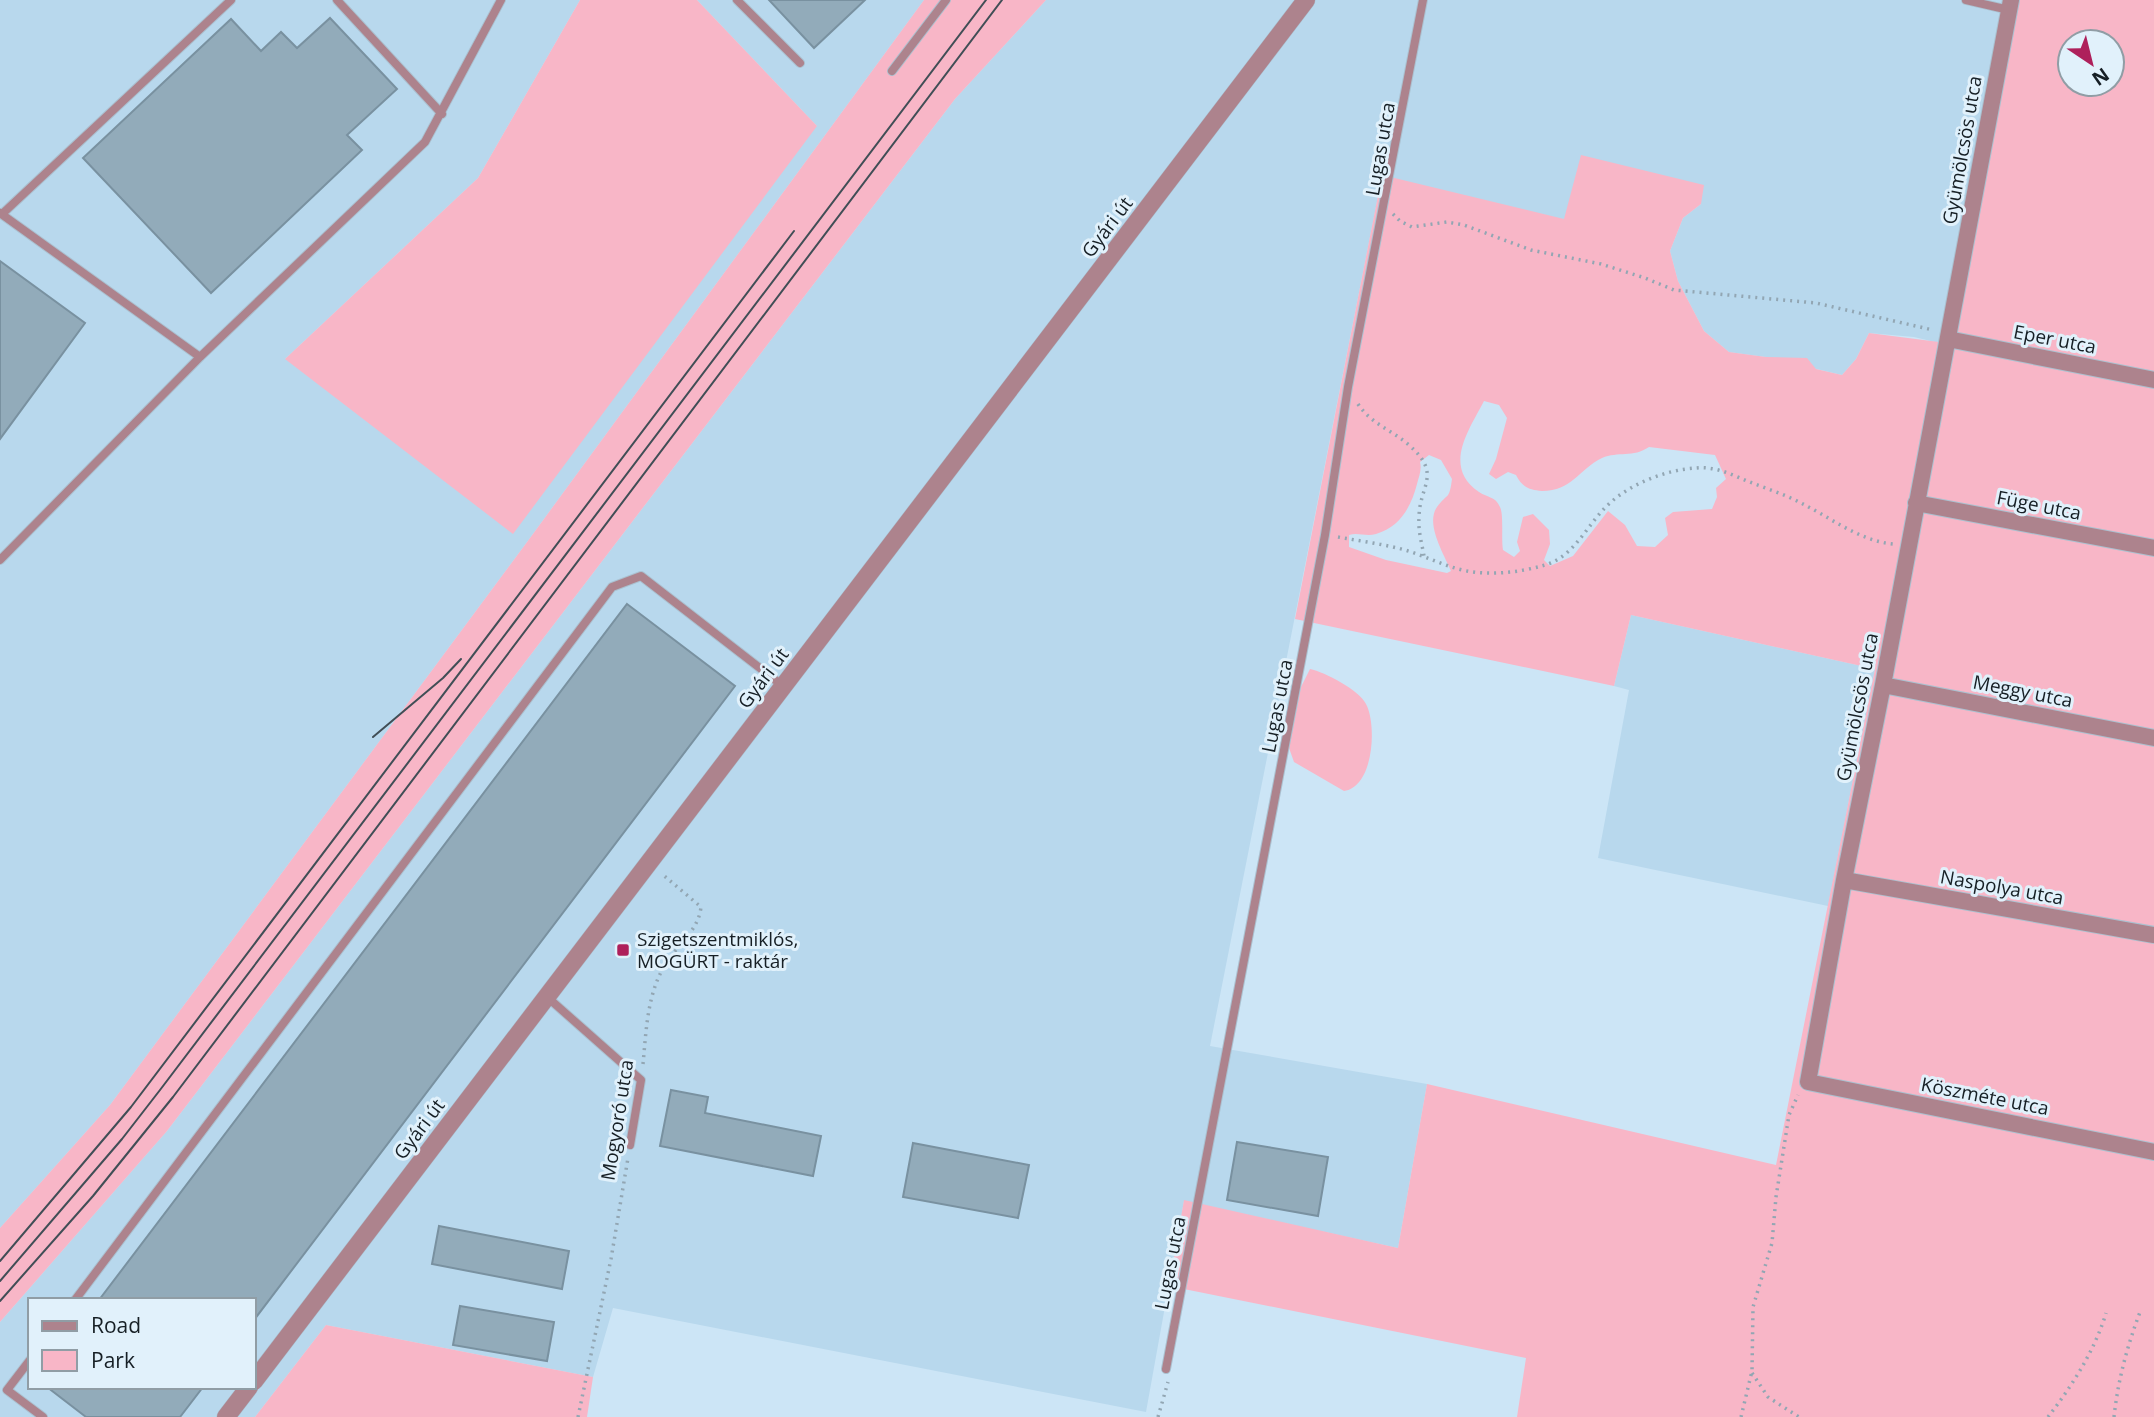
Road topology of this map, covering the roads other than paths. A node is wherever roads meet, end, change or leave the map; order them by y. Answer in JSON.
{"nodes":[{"id":1,"x":231,"y":0,"type":"edge"},
{"id":2,"x":337,"y":0,"type":"edge"},
{"id":3,"x":501,"y":0,"type":"edge"},
{"id":4,"x":737,"y":0,"type":"edge"},
{"id":5,"x":946,"y":0,"type":"edge"},
{"id":6,"x":1306,"y":0,"type":"edge"},
{"id":7,"x":1423,"y":0,"type":"edge"},
{"id":8,"x":1966,"y":0,"type":"edge"},
{"id":9,"x":2010,"y":5,"type":"edge"},
{"id":10,"x":800,"y":64,"type":"dead end"},
{"id":11,"x":892,"y":71,"type":"dead end"},
{"id":12,"x":442,"y":114,"type":"junction"},
{"id":13,"x":1,"y":213,"type":"edge"},
{"id":14,"x":1949,"y":337,"type":"junction"},
{"id":15,"x":200,"y":357,"type":"junction"},
{"id":16,"x":2154,"y":380,"type":"edge"},
{"id":17,"x":1916,"y":503,"type":"junction"},
{"id":18,"x":2154,"y":548,"type":"edge"},
{"id":19,"x":0,"y":559,"type":"edge"},
{"id":20,"x":1883,"y":685,"type":"junction"},
{"id":21,"x":783,"y":686,"type":"junction"},
{"id":22,"x":2154,"y":738,"type":"edge"},
{"id":23,"x":1844,"y":880,"type":"junction"},
{"id":24,"x":2154,"y":935,"type":"edge"},
{"id":25,"x":546,"y":996,"type":"junction"},
{"id":26,"x":1808,"y":1082,"type":"joint"},
{"id":27,"x":630,"y":1146,"type":"road end"},
{"id":28,"x":2154,"y":1152,"type":"edge"},
{"id":29,"x":77,"y":1298,"type":"edge"},
{"id":30,"x":28,"y":1363,"type":"edge"},
{"id":31,"x":1166,"y":1369,"type":"road end"},
{"id":32,"x":256,"y":1378,"type":"edge"},
{"id":33,"x":247,"y":1389,"type":"edge"},
{"id":34,"x":43,"y":1417,"type":"edge"},
{"id":35,"x":226,"y":1417,"type":"edge"}],
"edges":[{"from":1,"to":13,"type":"lane"},
{"from":2,"to":12,"type":"lane"},
{"from":3,"to":12,"type":"lane"},
{"from":4,"to":10,"type":"lane"},
{"from":5,"to":11,"type":"lane"},
{"from":6,"to":21,"type":"street","name":"Gyári út"},
{"from":7,"to":31,"type":"lane","name":"Lugas utca"},
{"from":8,"to":9,"type":"lane"},
{"from":9,"to":14,"type":"street","name":"Gyümölcsös utca"},
{"from":12,"to":15,"type":"lane"},
{"from":13,"to":15,"type":"lane"},
{"from":14,"to":16,"type":"street","name":"Eper utca"},
{"from":14,"to":17,"type":"street","name":"Gyümölcsös utca"},
{"from":15,"to":19,"type":"lane"},
{"from":17,"to":18,"type":"street","name":"Füge utca"},
{"from":17,"to":20,"type":"street","name":"Gyümölcsös utca"},
{"from":20,"to":22,"type":"street","name":"Meggy utca"},
{"from":20,"to":23,"type":"street","name":"Gyümölcsös utca"},
{"from":21,"to":25,"type":"street","name":"Gyári út"},
{"from":21,"to":29,"type":"lane"},
{"from":23,"to":24,"type":"street","name":"Naspolya utca"},
{"from":23,"to":26,"type":"street","name":"Gyümölcsös utca"},
{"from":25,"to":27,"type":"lane","name":"Mogyoró utca"},
{"from":25,"to":32,"type":"street","name":"Gyári út"},
{"from":26,"to":28,"type":"street","name":"Köszméte utca"},
{"from":30,"to":34,"type":"lane"},
{"from":33,"to":35,"type":"street"}]}
